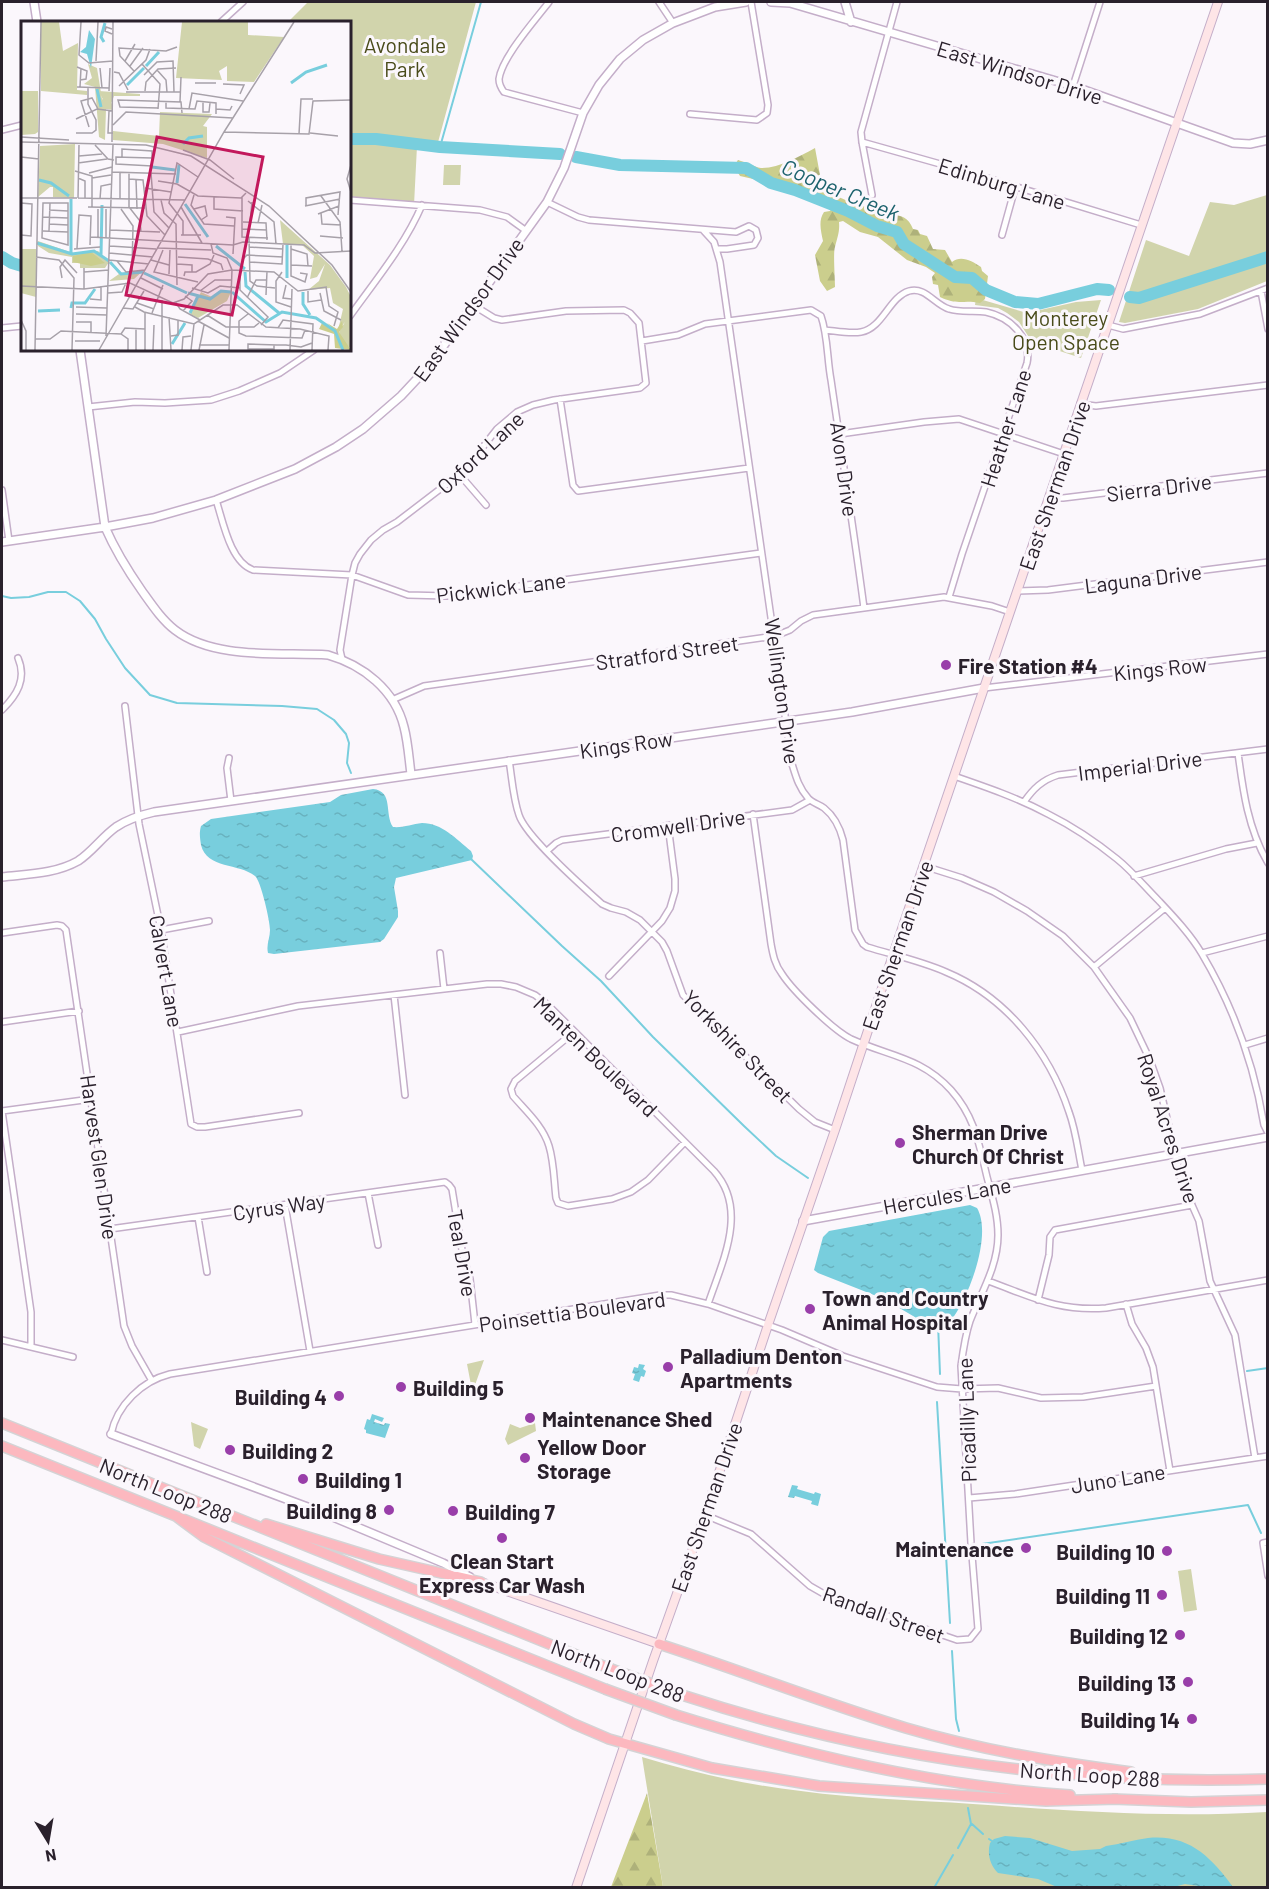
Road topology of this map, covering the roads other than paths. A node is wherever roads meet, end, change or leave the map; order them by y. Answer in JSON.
{"nodes":[{"id":1,"x":34,"y":2,"type":"edge"},
{"id":2,"x":243,"y":2,"type":"edge"},
{"id":3,"x":549,"y":2,"type":"edge"},
{"id":4,"x":659,"y":2,"type":"edge"},
{"id":5,"x":746,"y":2,"type":"edge"},
{"id":6,"x":751,"y":2,"type":"edge"},
{"id":7,"x":771,"y":2,"type":"edge"},
{"id":8,"x":846,"y":2,"type":"edge"},
{"id":9,"x":897,"y":2,"type":"edge"},
{"id":10,"x":1100,"y":2,"type":"edge"},
{"id":11,"x":1218,"y":2,"type":"edge"},
{"id":12,"x":37,"y":21,"type":"edge"},
{"id":13,"x":222,"y":21,"type":"edge"},
{"id":14,"x":851,"y":22,"type":"junction"},
{"id":15,"x":674,"y":23,"type":"junction"},
{"id":16,"x":889,"y":32,"type":"junction"},
{"id":17,"x":1073,"y":86,"type":"junction"},
{"id":18,"x":583,"y":113,"type":"junction"},
{"id":19,"x":690,"y":114,"type":"dead end"},
{"id":20,"x":1177,"y":123,"type":"junction"},
{"id":21,"x":21,"y":125,"type":"edge"},
{"id":22,"x":2,"y":130,"type":"edge"},
{"id":23,"x":1268,"y":140,"type":"edge"},
{"id":24,"x":861,"y":142,"type":"junction"},
{"id":25,"x":1015,"y":188,"type":"junction"},
{"id":26,"x":872,"y":195,"type":"dead end"},
{"id":27,"x":351,"y":200,"type":"edge"},
{"id":28,"x":547,"y":202,"type":"junction"},
{"id":29,"x":422,"y":206,"type":"junction"},
{"id":30,"x":1141,"y":225,"type":"junction"},
{"id":31,"x":525,"y":230,"type":"junction"},
{"id":32,"x":703,"y":230,"type":"junction"},
{"id":33,"x":1002,"y":235,"type":"dead end"},
{"id":34,"x":717,"y":249,"type":"junction"},
{"id":35,"x":1264,"y":289,"type":"edge"},
{"id":36,"x":473,"y":305,"type":"junction"},
{"id":37,"x":351,"y":315,"type":"edge"},
{"id":38,"x":729,"y":322,"type":"junction"},
{"id":39,"x":1108,"y":325,"type":"junction"},
{"id":40,"x":21,"y":326,"type":"edge"},
{"id":41,"x":2,"y":328,"type":"edge"},
{"id":42,"x":1268,"y":329,"type":"edge"},
{"id":43,"x":825,"y":330,"type":"junction"},
{"id":44,"x":642,"y":341,"type":"junction"},
{"id":45,"x":80,"y":351,"type":"edge"},
{"id":46,"x":313,"y":351,"type":"edge"},
{"id":47,"x":1268,"y":385,"type":"edge"},
{"id":48,"x":560,"y":399,"type":"junction"},
{"id":49,"x":1080,"y":404,"type":"junction"},
{"id":50,"x":88,"y":407,"type":"junction"},
{"id":51,"x":840,"y":434,"type":"junction"},
{"id":52,"x":1003,"y":434,"type":"junction"},
{"id":53,"x":1065,"y":454,"type":"junction"},
{"id":54,"x":750,"y":468,"type":"junction"},
{"id":55,"x":1268,"y":473,"type":"edge"},
{"id":56,"x":460,"y":475,"type":"junction"},
{"id":57,"x":2,"y":490,"type":"edge"},
{"id":58,"x":1050,"y":498,"type":"junction"},
{"id":59,"x":216,"y":500,"type":"junction"},
{"id":60,"x":486,"y":505,"type":"dead end"},
{"id":61,"x":105,"y":527,"type":"junction"},
{"id":62,"x":5,"y":542,"type":"edge"},
{"id":63,"x":761,"y":553,"type":"junction"},
{"id":64,"x":1268,"y":562,"type":"edge"},
{"id":65,"x":352,"y":575,"type":"junction"},
{"id":66,"x":1018,"y":591,"type":"junction"},
{"id":67,"x":949,"y":597,"type":"junction"},
{"id":68,"x":864,"y":608,"type":"junction"},
{"id":69,"x":1010,"y":612,"type":"junction"},
{"id":70,"x":775,"y":636,"type":"junction"},
{"id":71,"x":1268,"y":654,"type":"edge"},
{"id":72,"x":18,"y":658,"type":"dead end"},
{"id":73,"x":342,"y":659,"type":"junction"},
{"id":74,"x":984,"y":688,"type":"junction"},
{"id":75,"x":392,"y":700,"type":"junction"},
{"id":76,"x":125,"y":706,"type":"dead end"},
{"id":77,"x":2,"y":710,"type":"edge"},
{"id":78,"x":787,"y":721,"type":"junction"},
{"id":79,"x":1268,"y":749,"type":"edge"},
{"id":80,"x":1238,"y":753,"type":"junction"},
{"id":81,"x":229,"y":758,"type":"dead end"},
{"id":82,"x":509,"y":760,"type":"junction"},
{"id":83,"x":411,"y":774,"type":"junction"},
{"id":84,"x":954,"y":776,"type":"junction"},
{"id":85,"x":810,"y":800,"type":"junction"},
{"id":86,"x":231,"y":801,"type":"junction"},
{"id":87,"x":1024,"y":802,"type":"junction"},
{"id":88,"x":753,"y":814,"type":"junction"},
{"id":89,"x":138,"y":816,"type":"junction"},
{"id":90,"x":668,"y":825,"type":"junction"},
{"id":91,"x":1257,"y":843,"type":"junction"},
{"id":92,"x":547,"y":851,"type":"junction"},
{"id":93,"x":1268,"y":863,"type":"edge"},
{"id":94,"x":924,"y":866,"type":"junction"},
{"id":95,"x":1134,"y":876,"type":"junction"},
{"id":96,"x":2,"y":877,"type":"edge"},
{"id":97,"x":1166,"y":908,"type":"junction"},
{"id":98,"x":209,"y":921,"type":"dead end"},
{"id":99,"x":161,"y":930,"type":"junction"},
{"id":100,"x":652,"y":932,"type":"junction"},
{"id":101,"x":2,"y":933,"type":"edge"},
{"id":102,"x":1268,"y":936,"type":"edge"},
{"id":103,"x":440,"y":953,"type":"dead end"},
{"id":104,"x":1202,"y":953,"type":"junction"},
{"id":105,"x":893,"y":955,"type":"junction"},
{"id":106,"x":1094,"y":967,"type":"junction"},
{"id":107,"x":609,"y":976,"type":"dead end"},
{"id":108,"x":444,"y":989,"type":"junction"},
{"id":109,"x":394,"y":995,"type":"junction"},
{"id":110,"x":79,"y":1011,"type":"junction"},
{"id":111,"x":2,"y":1022,"type":"edge"},
{"id":112,"x":178,"y":1032,"type":"junction"},
{"id":113,"x":574,"y":1032,"type":"junction"},
{"id":114,"x":1268,"y":1038,"type":"edge"},
{"id":115,"x":863,"y":1044,"type":"junction"},
{"id":116,"x":1245,"y":1045,"type":"junction"},
{"id":117,"x":405,"y":1095,"type":"dead end"},
{"id":118,"x":91,"y":1099,"type":"junction"},
{"id":119,"x":2,"y":1111,"type":"edge"},
{"id":120,"x":298,"y":1113,"type":"dead end"},
{"id":121,"x":835,"y":1130,"type":"junction"},
{"id":122,"x":1268,"y":1135,"type":"edge"},
{"id":123,"x":685,"y":1142,"type":"junction"},
{"id":124,"x":1175,"y":1154,"type":"junction"},
{"id":125,"x":1082,"y":1170,"type":"junction"},
{"id":126,"x":448,"y":1183,"type":"joint"},
{"id":127,"x":990,"y":1187,"type":"junction"},
{"id":128,"x":368,"y":1193,"type":"junction"},
{"id":129,"x":285,"y":1205,"type":"junction"},
{"id":130,"x":1192,"y":1205,"type":"junction"},
{"id":131,"x":198,"y":1217,"type":"junction"},
{"id":132,"x":803,"y":1221,"type":"junction"},
{"id":133,"x":110,"y":1229,"type":"junction"},
{"id":134,"x":378,"y":1245,"type":"dead end"},
{"id":135,"x":207,"y":1272,"type":"dead end"},
{"id":136,"x":1268,"y":1280,"type":"edge"},
{"id":137,"x":988,"y":1281,"type":"junction"},
{"id":138,"x":1213,"y":1289,"type":"junction"},
{"id":139,"x":1038,"y":1300,"type":"junction"},
{"id":140,"x":708,"y":1304,"type":"junction"},
{"id":141,"x":1126,"y":1304,"type":"junction"},
{"id":142,"x":475,"y":1324,"type":"junction"},
{"id":143,"x":768,"y":1325,"type":"junction"},
{"id":144,"x":2,"y":1340,"type":"edge"},
{"id":145,"x":31,"y":1346,"type":"junction"},
{"id":146,"x":310,"y":1351,"type":"junction"},
{"id":147,"x":73,"y":1357,"type":"dead end"},
{"id":148,"x":152,"y":1381,"type":"junction"},
{"id":149,"x":1156,"y":1386,"type":"junction"},
{"id":150,"x":962,"y":1389,"type":"junction"},
{"id":151,"x":2,"y":1423,"type":"edge"},
{"id":152,"x":111,"y":1434,"type":"joint"},
{"id":153,"x":2,"y":1446,"type":"edge"},
{"id":154,"x":1268,"y":1456,"type":"edge"},
{"id":155,"x":1255,"y":1458,"type":"junction"},
{"id":156,"x":1170,"y":1471,"type":"junction"},
{"id":157,"x":969,"y":1498,"type":"junction"},
{"id":158,"x":207,"y":1506,"type":"junction"},
{"id":159,"x":705,"y":1515,"type":"junction"},
{"id":160,"x":177,"y":1517,"type":"junction"},
{"id":161,"x":1265,"y":1542,"type":"edge"},
{"id":162,"x":1268,"y":1576,"type":"edge"},
{"id":163,"x":481,"y":1582,"type":"junction"},
{"id":164,"x":976,"y":1633,"type":"joint"},
{"id":165,"x":659,"y":1644,"type":"junction"},
{"id":166,"x":626,"y":1744,"type":"junction"},
{"id":167,"x":1268,"y":1779,"type":"edge"},
{"id":168,"x":1190,"y":1780,"type":"junction"},
{"id":169,"x":1117,"y":1799,"type":"junction"},
{"id":170,"x":1268,"y":1800,"type":"edge"},
{"id":171,"x":576,"y":1887,"type":"edge"}],
"edges":[{"from":1,"to":12,"type":"street"},
{"from":2,"to":13,"type":"street"},
{"from":3,"to":18,"type":"street"},
{"from":4,"to":15,"type":"street"},
{"from":5,"to":15,"type":"street","name":"East Windsor Drive"},
{"from":6,"to":19,"type":"street"},
{"from":7,"to":14,"type":"street","name":"East Windsor Drive"},
{"from":8,"to":14,"type":"street"},
{"from":9,"to":16,"type":"street"},
{"from":10,"to":17,"type":"street"},
{"from":11,"to":20,"type":"main road","name":"East Sherman Drive"},
{"from":14,"to":16,"type":"street","name":"East Windsor Drive"},
{"from":15,"to":18,"type":"street","name":"East Windsor Drive"},
{"from":16,"to":17,"type":"street","name":"East Windsor Drive"},
{"from":16,"to":24,"type":"street"},
{"from":17,"to":20,"type":"street","name":"East Windsor Drive"},
{"from":18,"to":28,"type":"street","name":"East Windsor Drive"},
{"from":20,"to":23,"type":"street","name":"East Windsor Drive"},
{"from":20,"to":30,"type":"main road","name":"East Sherman Drive"},
{"from":21,"to":22,"type":"street"},
{"from":24,"to":25,"type":"street","name":"Edinburg Lane"},
{"from":24,"to":26,"type":"street"},
{"from":25,"to":30,"type":"street","name":"Edinburg Lane"},
{"from":25,"to":33,"type":"street"},
{"from":27,"to":29,"type":"street"},
{"from":28,"to":31,"type":"street","name":"East Windsor Drive"},
{"from":28,"to":32,"type":"street"},
{"from":29,"to":31,"type":"street"},
{"from":29,"to":37,"type":"street"},
{"from":30,"to":39,"type":"main road","name":"East Sherman Drive"},
{"from":31,"to":36,"type":"street","name":"East Windsor Drive"},
{"from":32,"to":34,"type":"street","name":"Wellington Drive"},
{"from":32,"to":34,"type":"street"},
{"from":34,"to":38,"type":"street","name":"Wellington Drive"},
{"from":35,"to":39,"type":"street"},
{"from":35,"to":42,"type":"street"},
{"from":36,"to":44,"type":"street"},
{"from":36,"to":59,"type":"street","name":"East Windsor Drive"},
{"from":38,"to":43,"type":"street"},
{"from":38,"to":44,"type":"street"},
{"from":38,"to":54,"type":"street","name":"Wellington Drive"},
{"from":39,"to":49,"type":"main road","name":"East Sherman Drive"},
{"from":40,"to":41,"type":"street"},
{"from":43,"to":51,"type":"street","name":"Avon Drive"},
{"from":43,"to":52,"type":"street","name":"Heather Lane"},
{"from":44,"to":48,"type":"street","name":"Oxford Lane"},
{"from":45,"to":50,"type":"street"},
{"from":46,"to":50,"type":"street"},
{"from":47,"to":49,"type":"street"},
{"from":48,"to":54,"type":"street"},
{"from":48,"to":56,"type":"street","name":"Oxford Lane"},
{"from":49,"to":53,"type":"main road","name":"East Sherman Drive"},
{"from":50,"to":61,"type":"street"},
{"from":51,"to":52,"type":"street"},
{"from":51,"to":68,"type":"street","name":"Avon Drive"},
{"from":52,"to":53,"type":"street"},
{"from":52,"to":67,"type":"street","name":"Heather Lane"},
{"from":53,"to":58,"type":"main road","name":"East Sherman Drive"},
{"from":54,"to":63,"type":"street","name":"Wellington Drive"},
{"from":55,"to":58,"type":"street","name":"Sierra Drive"},
{"from":56,"to":60,"type":"street"},
{"from":56,"to":65,"type":"street","name":"Oxford Lane"},
{"from":57,"to":62,"type":"street"},
{"from":58,"to":66,"type":"main road","name":"East Sherman Drive"},
{"from":59,"to":61,"type":"street","name":"East Windsor Drive"},
{"from":59,"to":65,"type":"street","name":"Pickwick Lane"},
{"from":61,"to":62,"type":"street","name":"East Windsor Drive"},
{"from":61,"to":73,"type":"street"},
{"from":63,"to":65,"type":"street","name":"Pickwick Lane"},
{"from":63,"to":70,"type":"street","name":"Wellington Drive"},
{"from":64,"to":66,"type":"street","name":"Laguna Drive"},
{"from":65,"to":73,"type":"street","name":"Oxford Lane"},
{"from":66,"to":69,"type":"main road","name":"East Sherman Drive"},
{"from":67,"to":68,"type":"street","name":"Stratford Street"},
{"from":67,"to":69,"type":"street","name":"Stratford Street"},
{"from":68,"to":70,"type":"street","name":"Stratford Street"},
{"from":69,"to":74,"type":"main road","name":"East Sherman Drive"},
{"from":70,"to":75,"type":"street","name":"Stratford Street"},
{"from":70,"to":78,"type":"street","name":"Wellington Drive"},
{"from":71,"to":74,"type":"street","name":"Kings Row"},
{"from":72,"to":77,"type":"street"},
{"from":73,"to":75,"type":"street"},
{"from":74,"to":78,"type":"street","name":"Kings Row"},
{"from":74,"to":84,"type":"main road","name":"East Sherman Drive"},
{"from":75,"to":83,"type":"street"},
{"from":76,"to":89,"type":"street","name":"Calvert Lane"},
{"from":78,"to":82,"type":"street","name":"Kings Row"},
{"from":78,"to":85,"type":"street","name":"Wellington Drive"},
{"from":79,"to":80,"type":"street","name":"Imperial Drive"},
{"from":80,"to":87,"type":"street","name":"Imperial Drive"},
{"from":80,"to":91,"type":"street"},
{"from":81,"to":86,"type":"street"},
{"from":82,"to":83,"type":"street","name":"Kings Row"},
{"from":82,"to":92,"type":"street","name":"Yorkshire Street"},
{"from":83,"to":86,"type":"street","name":"Kings Row"},
{"from":84,"to":87,"type":"street"},
{"from":84,"to":94,"type":"main road","name":"East Sherman Drive"},
{"from":85,"to":88,"type":"street","name":"Cromwell Drive"},
{"from":85,"to":105,"type":"street","name":"Wellington Drive"},
{"from":86,"to":89,"type":"street","name":"Kings Row"},
{"from":87,"to":95,"type":"street"},
{"from":88,"to":90,"type":"street","name":"Cromwell Drive"},
{"from":88,"to":115,"type":"street","name":"Picadilly Lane"},
{"from":89,"to":96,"type":"street","name":"Kings Row"},
{"from":89,"to":99,"type":"street","name":"Calvert Lane"},
{"from":90,"to":92,"type":"street","name":"Cromwell Drive"},
{"from":90,"to":100,"type":"street"},
{"from":91,"to":93,"type":"street"},
{"from":91,"to":95,"type":"street"},
{"from":92,"to":100,"type":"street","name":"Yorkshire Street"},
{"from":94,"to":105,"type":"main road","name":"East Sherman Drive"},
{"from":94,"to":106,"type":"street","name":"Royal Acres Drive"},
{"from":95,"to":97,"type":"street"},
{"from":97,"to":104,"type":"street"},
{"from":97,"to":106,"type":"street"},
{"from":98,"to":99,"type":"street"},
{"from":99,"to":112,"type":"street","name":"Calvert Lane"},
{"from":100,"to":107,"type":"street"},
{"from":100,"to":121,"type":"street","name":"Yorkshire Street"},
{"from":101,"to":110,"type":"street","name":"Harvest Glen Drive"},
{"from":102,"to":104,"type":"street"},
{"from":103,"to":108,"type":"street"},
{"from":104,"to":116,"type":"street"},
{"from":105,"to":115,"type":"main road","name":"East Sherman Drive"},
{"from":105,"to":125,"type":"street","name":"Wellington Drive"},
{"from":106,"to":124,"type":"street","name":"Royal Acres Drive"},
{"from":108,"to":109,"type":"street","name":"Manten Boulevard"},
{"from":108,"to":113,"type":"street","name":"Manten Boulevard"},
{"from":109,"to":112,"type":"street","name":"Manten Boulevard"},
{"from":109,"to":117,"type":"street"},
{"from":110,"to":111,"type":"street"},
{"from":110,"to":118,"type":"street","name":"Harvest Glen Drive"},
{"from":112,"to":120,"type":"street","name":"Calvert Lane"},
{"from":113,"to":123,"type":"street","name":"Manten Boulevard"},
{"from":113,"to":123,"type":"street"},
{"from":114,"to":116,"type":"street"},
{"from":115,"to":121,"type":"main road","name":"East Sherman Drive"},
{"from":115,"to":127,"type":"street","name":"Picadilly Lane"},
{"from":116,"to":122,"type":"street"},
{"from":118,"to":119,"type":"street"},
{"from":118,"to":133,"type":"street","name":"Harvest Glen Drive"},
{"from":119,"to":145,"type":"street"},
{"from":121,"to":132,"type":"main road","name":"East Sherman Drive"},
{"from":122,"to":124,"type":"street","name":"Hercules Lane"},
{"from":123,"to":140,"type":"street","name":"Manten Boulevard"},
{"from":124,"to":125,"type":"street","name":"Hercules Lane"},
{"from":124,"to":130,"type":"street","name":"Royal Acres Drive"},
{"from":125,"to":127,"type":"street","name":"Hercules Lane"},
{"from":126,"to":128,"type":"street","name":"Cyrus Way"},
{"from":126,"to":142,"type":"street","name":"Teal Drive"},
{"from":127,"to":132,"type":"street","name":"Hercules Lane"},
{"from":127,"to":137,"type":"street","name":"Picadilly Lane"},
{"from":128,"to":129,"type":"street","name":"Cyrus Way"},
{"from":128,"to":134,"type":"street"},
{"from":129,"to":131,"type":"street","name":"Cyrus Way"},
{"from":129,"to":146,"type":"street"},
{"from":130,"to":138,"type":"street","name":"Royal Acres Drive"},
{"from":130,"to":139,"type":"street"},
{"from":131,"to":133,"type":"street","name":"Cyrus Way"},
{"from":131,"to":135,"type":"street"},
{"from":132,"to":143,"type":"main road","name":"East Sherman Drive"},
{"from":133,"to":148,"type":"street","name":"Harvest Glen Drive"},
{"from":136,"to":138,"type":"street"},
{"from":137,"to":139,"type":"street"},
{"from":137,"to":150,"type":"street","name":"Picadilly Lane"},
{"from":138,"to":141,"type":"street"},
{"from":138,"to":155,"type":"street","name":"Royal Acres Drive"},
{"from":139,"to":141,"type":"street"},
{"from":140,"to":142,"type":"street","name":"Poinsettia Boulevard"},
{"from":140,"to":143,"type":"street","name":"Poinsettia Boulevard"},
{"from":141,"to":149,"type":"street"},
{"from":142,"to":146,"type":"street","name":"Poinsettia Boulevard"},
{"from":143,"to":150,"type":"street","name":"Poinsettia Boulevard"},
{"from":143,"to":159,"type":"main road","name":"East Sherman Drive"},
{"from":144,"to":145,"type":"street"},
{"from":145,"to":147,"type":"street"},
{"from":146,"to":148,"type":"street","name":"Poinsettia Boulevard"},
{"from":148,"to":152,"type":"street","name":"Poinsettia Boulevard"},
{"from":149,"to":150,"type":"street","name":"Poinsettia Boulevard"},
{"from":149,"to":156,"type":"street"},
{"from":150,"to":157,"type":"street","name":"Picadilly Lane"},
{"from":151,"to":158,"type":"highway","name":"North Loop 288"},
{"from":152,"to":163,"type":"street","name":"North Loop 288"},
{"from":153,"to":160,"type":"highway","name":"North Loop 288"},
{"from":154,"to":155,"type":"street","name":"Juno Lane"},
{"from":155,"to":156,"type":"street","name":"Juno Lane"},
{"from":156,"to":157,"type":"street","name":"Juno Lane"},
{"from":157,"to":164,"type":"street","name":"Picadilly Lane"},
{"from":158,"to":163,"type":"highway"},
{"from":158,"to":168,"type":"highway","name":"North Loop 288","bridge":true},
{"from":159,"to":164,"type":"street","name":"Randall Street"},
{"from":159,"to":165,"type":"main road","name":"East Sherman Drive"},
{"from":160,"to":166,"type":"highway"},
{"from":160,"to":169,"type":"highway","name":"North Loop 288","bridge":true},
{"from":161,"to":162,"type":"street"},
{"from":163,"to":165,"type":"main road","name":"North Loop 288"},
{"from":165,"to":166,"type":"main road","name":"East Sherman Drive"},
{"from":165,"to":168,"type":"highway"},
{"from":166,"to":169,"type":"highway"},
{"from":166,"to":171,"type":"main road","name":"East Sherman Drive"},
{"from":167,"to":168,"type":"highway","name":"North Loop 288"},
{"from":169,"to":170,"type":"highway","name":"North Loop 288"}]}
